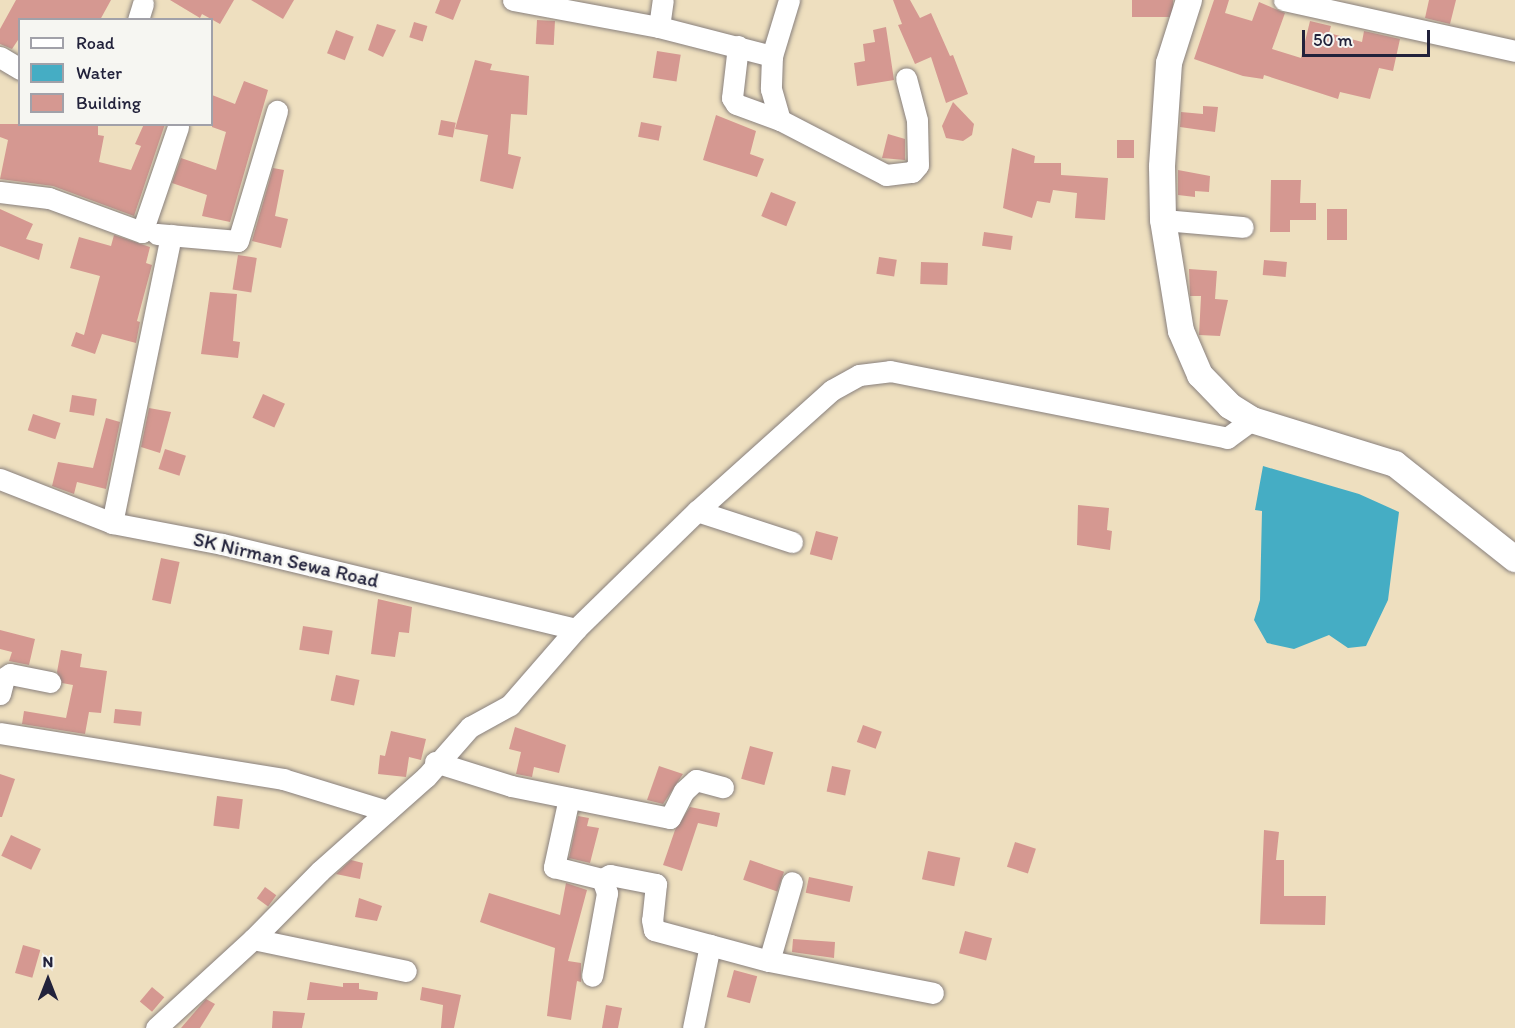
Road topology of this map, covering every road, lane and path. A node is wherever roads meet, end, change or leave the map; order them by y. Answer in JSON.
{"nodes":[{"id":1,"x":513,"y":0,"type":"edge"},
{"id":2,"x":663,"y":0,"type":"edge"},
{"id":3,"x":789,"y":0,"type":"edge"},
{"id":4,"x":1189,"y":0,"type":"edge"},
{"id":5,"x":1284,"y":0,"type":"edge"},
{"id":6,"x":659,"y":27,"type":"junction"},
{"id":7,"x":738,"y":46,"type":"junction"},
{"id":8,"x":1515,"y":51,"type":"edge"},
{"id":9,"x":772,"y":56,"type":"junction"},
{"id":10,"x":0,"y":57,"type":"edge"},
{"id":11,"x":18,"y":68,"type":"edge"},
{"id":12,"x":906,"y":78,"type":"dead end"},
{"id":13,"x":277,"y":111,"type":"dead end"},
{"id":14,"x":780,"y":120,"type":"junction"},
{"id":15,"x":178,"y":127,"type":"dead end"},
{"id":16,"x":0,"y":192,"type":"edge"},
{"id":17,"x":1163,"y":220,"type":"junction"},
{"id":18,"x":1243,"y":227,"type":"dead end"},
{"id":19,"x":141,"y":232,"type":"junction"},
{"id":20,"x":171,"y":235,"type":"junction"},
{"id":21,"x":1252,"y":420,"type":"junction"},
{"id":22,"x":0,"y":479,"type":"edge"},
{"id":23,"x":697,"y":511,"type":"junction"},
{"id":24,"x":111,"y":523,"type":"junction"},
{"id":25,"x":792,"y":542,"type":"dead end"},
{"id":26,"x":1515,"y":559,"type":"edge"},
{"id":27,"x":576,"y":629,"type":"junction"},
{"id":28,"x":50,"y":682,"type":"dead end"},
{"id":29,"x":0,"y":694,"type":"edge"},
{"id":30,"x":0,"y":733,"type":"edge"},
{"id":31,"x":435,"y":762,"type":"junction"},
{"id":32,"x":723,"y":787,"type":"dead end"},
{"id":33,"x":569,"y":798,"type":"junction"},
{"id":34,"x":387,"y":811,"type":"junction"},
{"id":35,"x":602,"y":879,"type":"junction"},
{"id":36,"x":792,"y":882,"type":"dead end"},
{"id":37,"x":254,"y":939,"type":"junction"},
{"id":38,"x":710,"y":945,"type":"junction"},
{"id":39,"x":768,"y":961,"type":"junction"},
{"id":40,"x":406,"y":971,"type":"dead end"},
{"id":41,"x":592,"y":976,"type":"dead end"},
{"id":42,"x":933,"y":993,"type":"dead end"},
{"id":43,"x":156,"y":1028,"type":"edge"},
{"id":44,"x":693,"y":1028,"type":"edge"}],
"edges":[{"from":1,"to":6,"type":"street"},
{"from":2,"to":6,"type":"street"},
{"from":3,"to":9,"type":"street"},
{"from":4,"to":17,"type":"street"},
{"from":5,"to":8,"type":"street"},
{"from":6,"to":7,"type":"street"},
{"from":7,"to":9,"type":"street"},
{"from":7,"to":14,"type":"street"},
{"from":9,"to":14,"type":"street"},
{"from":10,"to":11,"type":"street"},
{"from":12,"to":14,"type":"street"},
{"from":13,"to":20,"type":"street"},
{"from":15,"to":19,"type":"street"},
{"from":16,"to":19,"type":"street"},
{"from":17,"to":18,"type":"street"},
{"from":17,"to":21,"type":"street"},
{"from":19,"to":20,"type":"street"},
{"from":20,"to":24,"type":"street"},
{"from":21,"to":23,"type":"street"},
{"from":21,"to":26,"type":"street"},
{"from":22,"to":24,"type":"street","name":"SK Nirman Sewa Road"},
{"from":23,"to":25,"type":"street"},
{"from":23,"to":27,"type":"street"},
{"from":24,"to":27,"type":"street","name":"SK Nirman Sewa Road"},
{"from":27,"to":31,"type":"street"},
{"from":28,"to":29,"type":"street"},
{"from":30,"to":34,"type":"street"},
{"from":31,"to":33,"type":"street"},
{"from":31,"to":34,"type":"street"},
{"from":32,"to":33,"type":"street"},
{"from":33,"to":35,"type":"street"},
{"from":34,"to":37,"type":"street"},
{"from":35,"to":38,"type":"street"},
{"from":35,"to":41,"type":"street"},
{"from":36,"to":39,"type":"street"},
{"from":37,"to":40,"type":"street"},
{"from":37,"to":43,"type":"street"},
{"from":38,"to":39,"type":"street"},
{"from":38,"to":44,"type":"street"},
{"from":39,"to":42,"type":"street"}]}
